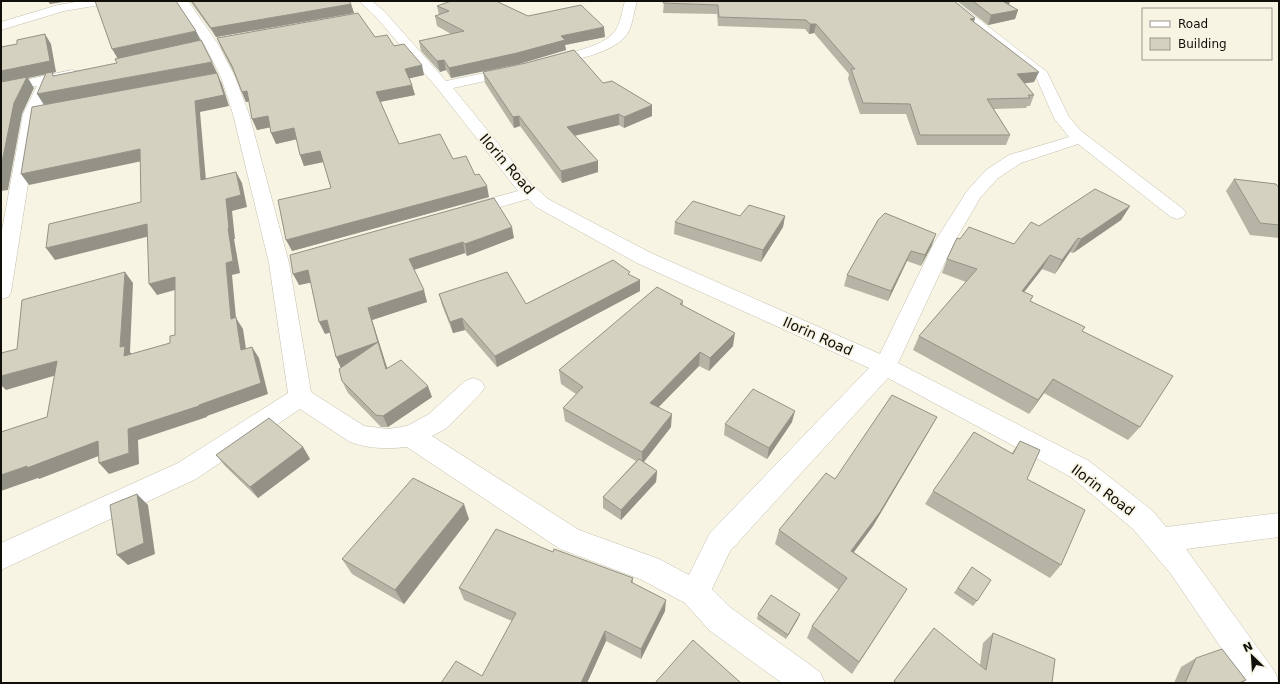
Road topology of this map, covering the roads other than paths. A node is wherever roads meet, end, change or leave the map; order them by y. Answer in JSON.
{"nodes":[{"id":1,"x":102,"y":1,"type":"edge"},
{"id":2,"x":182,"y":1,"type":"edge"},
{"id":3,"x":631,"y":1,"type":"edge"},
{"id":4,"x":947,"y":1,"type":"edge"},
{"id":5,"x":373,"y":8,"type":"edge"},
{"id":6,"x":1,"y":26,"type":"edge"},
{"id":7,"x":82,"y":72,"type":"edge"},
{"id":8,"x":44,"y":80,"type":"junction"},
{"id":9,"x":444,"y":86,"type":"junction"},
{"id":10,"x":1,"y":89,"type":"edge"},
{"id":11,"x":1081,"y":138,"type":"junction"},
{"id":12,"x":532,"y":193,"type":"junction"},
{"id":13,"x":1177,"y":213,"type":"dead end"},
{"id":14,"x":455,"y":214,"type":"edge"},
{"id":15,"x":1,"y":292,"type":"edge"},
{"id":16,"x":885,"y":366,"type":"junction"},
{"id":17,"x":473,"y":386,"type":"dead end"},
{"id":18,"x":300,"y":397,"type":"junction"},
{"id":19,"x":411,"y":436,"type":"junction"},
{"id":20,"x":1279,"y":525,"type":"edge"},
{"id":21,"x":1160,"y":540,"type":"junction"},
{"id":22,"x":1,"y":558,"type":"edge"},
{"id":23,"x":695,"y":593,"type":"junction"},
{"id":24,"x":809,"y":683,"type":"edge"},
{"id":25,"x":1264,"y":683,"type":"edge"}],
"edges":[{"from":1,"to":6,"type":"street"},
{"from":2,"to":18,"type":"street"},
{"from":3,"to":9,"type":"street"},
{"from":4,"to":11,"type":"street"},
{"from":5,"to":9,"type":"street","name":"Ilorin Road"},
{"from":7,"to":8,"type":"street"},
{"from":8,"to":10,"type":"street"},
{"from":8,"to":15,"type":"street"},
{"from":9,"to":12,"type":"street","name":"Ilorin Road"},
{"from":11,"to":13,"type":"street"},
{"from":11,"to":16,"type":"street"},
{"from":12,"to":14,"type":"street"},
{"from":12,"to":16,"type":"street","name":"Ilorin Road"},
{"from":16,"to":21,"type":"street","name":"Ilorin Road"},
{"from":16,"to":23,"type":"street"},
{"from":17,"to":19,"type":"street"},
{"from":18,"to":19,"type":"street"},
{"from":18,"to":22,"type":"street"},
{"from":19,"to":23,"type":"street"},
{"from":20,"to":21,"type":"street"},
{"from":21,"to":25,"type":"street","name":"Ilorin Road"},
{"from":23,"to":24,"type":"street"}]}
